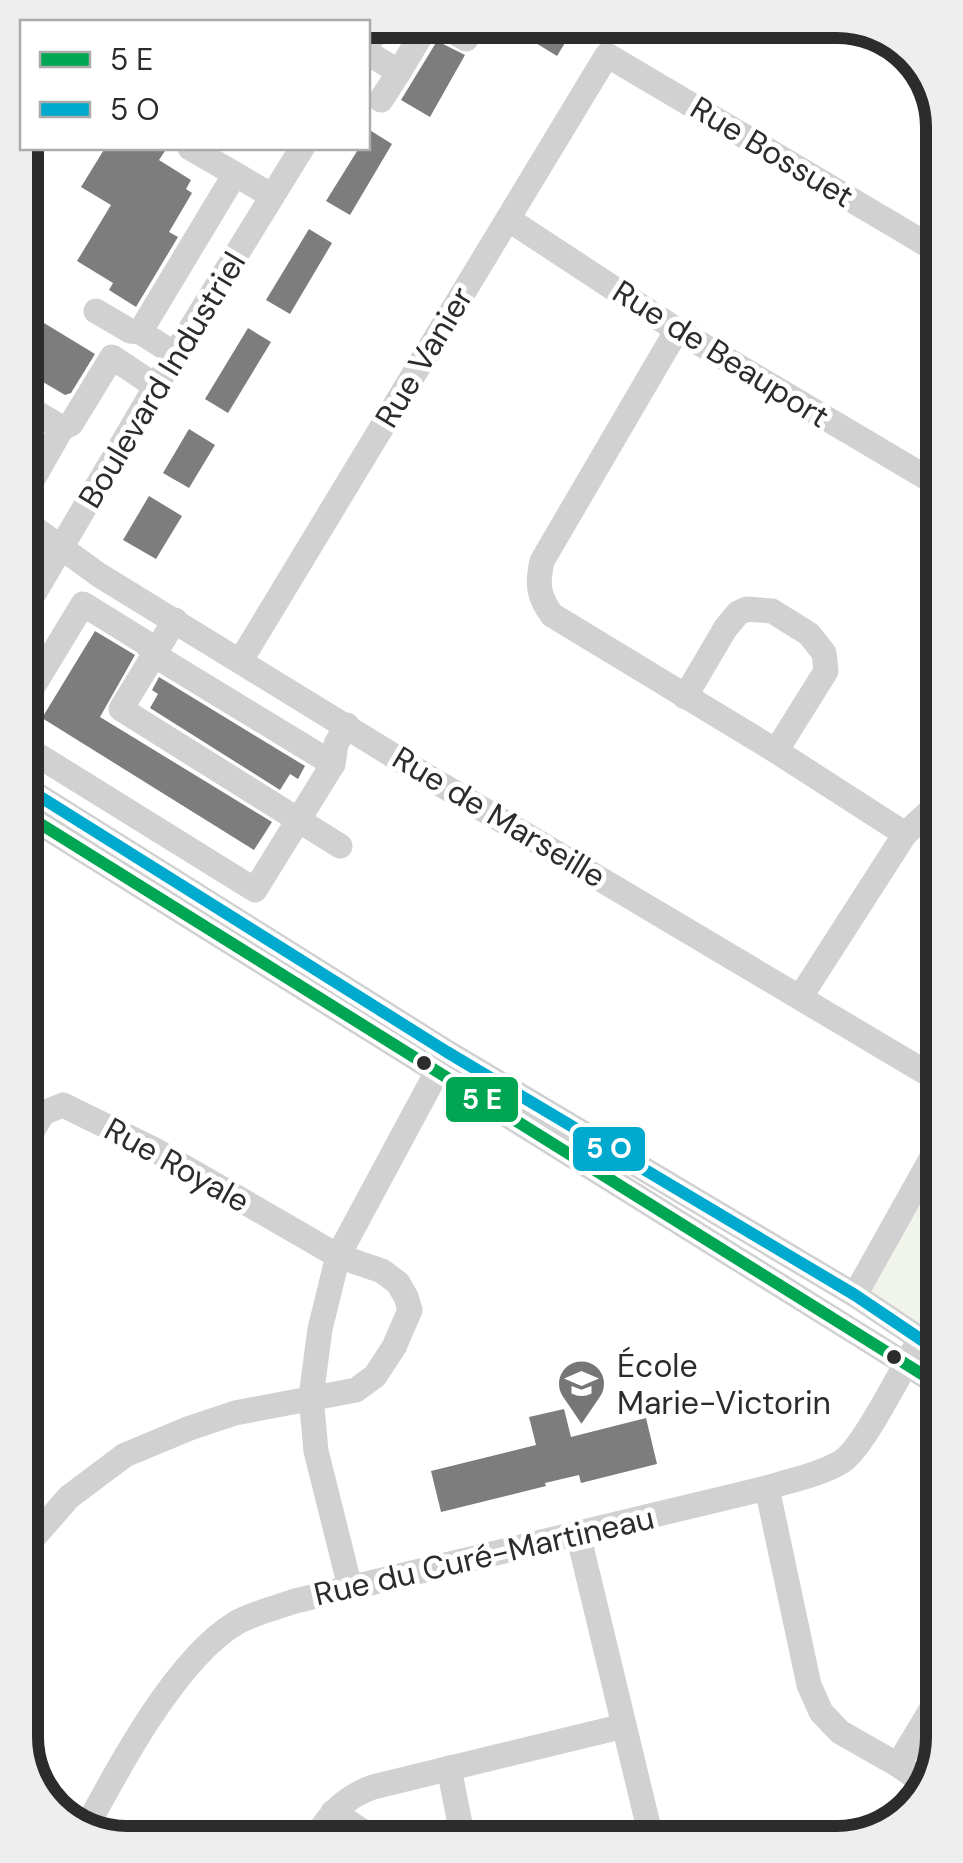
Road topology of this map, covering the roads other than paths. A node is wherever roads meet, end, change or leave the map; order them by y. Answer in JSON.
{"nodes":[{"id":1,"x":421,"y":38,"type":"edge"},
{"id":2,"x":370,"y":54,"type":"edge"},
{"id":3,"x":607,"y":55,"type":"joint"},
{"id":4,"x":400,"y":72,"type":"junction"},
{"id":5,"x":381,"y":100,"type":"dead end"},
{"id":6,"x":193,"y":150,"type":"edge"},
{"id":7,"x":297,"y":150,"type":"edge"},
{"id":8,"x":235,"y":174,"type":"junction"},
{"id":9,"x":272,"y":196,"type":"junction"},
{"id":10,"x":508,"y":219,"type":"junction"},
{"id":11,"x":926,"y":244,"type":"edge"},
{"id":12,"x":96,"y":311,"type":"dead end"},
{"id":13,"x":677,"y":330,"type":"junction"},
{"id":14,"x":140,"y":332,"type":"junction"},
{"id":15,"x":175,"y":354,"type":"junction"},
{"id":16,"x":156,"y":387,"type":"junction"},
{"id":17,"x":38,"y":414,"type":"edge"},
{"id":18,"x":62,"y":428,"type":"junction"},
{"id":19,"x":38,"y":469,"type":"edge"},
{"id":20,"x":926,"y":477,"type":"edge"},
{"id":21,"x":38,"y":531,"type":"edge"},
{"id":22,"x":62,"y":548,"type":"junction"},
{"id":23,"x":38,"y":588,"type":"edge"},
{"id":24,"x":174,"y":620,"type":"junction"},
{"id":25,"x":154,"y":655,"type":"junction"},
{"id":26,"x":38,"y":656,"type":"edge"},
{"id":27,"x":241,"y":660,"type":"junction"},
{"id":28,"x":686,"y":698,"type":"junction"},
{"id":29,"x":346,"y":724,"type":"junction"},
{"id":30,"x":776,"y":751,"type":"junction"},
{"id":31,"x":38,"y":755,"type":"edge"},
{"id":32,"x":333,"y":764,"type":"junction"},
{"id":33,"x":38,"y":797,"type":"edge"},
{"id":34,"x":926,"y":815,"type":"edge"},
{"id":35,"x":38,"y":820,"type":"edge"},
{"id":36,"x":298,"y":820,"type":"junction"},
{"id":37,"x":905,"y":834,"type":"junction"},
{"id":38,"x":340,"y":846,"type":"dead end"},
{"id":39,"x":218,"y":867,"type":"junction"},
{"id":40,"x":194,"y":907,"type":"junction"},
{"id":41,"x":801,"y":996,"type":"junction"},
{"id":42,"x":441,"y":1062,"type":"junction"},
{"id":43,"x":926,"y":1072,"type":"edge"},
{"id":44,"x":38,"y":1121,"type":"edge"},
{"id":45,"x":926,"y":1168,"type":"edge"},
{"id":46,"x":338,"y":1256,"type":"junction"},
{"id":47,"x":855,"y":1295,"type":"junction"},
{"id":48,"x":926,"y":1343,"type":"edge"},
{"id":49,"x":926,"y":1349,"type":"edge"},
{"id":50,"x":905,"y":1364,"type":"junction"},
{"id":51,"x":926,"y":1377,"type":"edge"},
{"id":52,"x":311,"y":1397,"type":"junction"},
{"id":53,"x":767,"y":1488,"type":"junction"},
{"id":54,"x":38,"y":1532,"type":"edge"},
{"id":55,"x":578,"y":1534,"type":"junction"},
{"id":56,"x":350,"y":1587,"type":"junction"},
{"id":57,"x":926,"y":1717,"type":"edge"},
{"id":58,"x":624,"y":1726,"type":"junction"},
{"id":59,"x":898,"y":1765,"type":"junction"},
{"id":60,"x":449,"y":1768,"type":"junction"},
{"id":61,"x":915,"y":1777,"type":"edge"},
{"id":62,"x":333,"y":1812,"type":"junction"},
{"id":63,"x":93,"y":1819,"type":"edge"},
{"id":64,"x":324,"y":1825,"type":"edge"},
{"id":65,"x":353,"y":1825,"type":"edge"},
{"id":66,"x":460,"y":1825,"type":"edge"},
{"id":67,"x":647,"y":1826,"type":"edge"}],
"edges":[{"from":1,"to":4,"type":"street"},
{"from":2,"to":4,"type":"street"},
{"from":3,"to":10,"type":"street","name":"Rue Vanier"},
{"from":3,"to":11,"type":"street","name":"Rue Bossuet"},
{"from":4,"to":5,"type":"street"},
{"from":6,"to":8,"type":"street"},
{"from":7,"to":9,"type":"street","name":"Boulevard Industriel"},
{"from":8,"to":9,"type":"street"},
{"from":8,"to":14,"type":"street"},
{"from":9,"to":15,"type":"street","name":"Boulevard Industriel"},
{"from":10,"to":13,"type":"street","name":"Rue de Beauport"},
{"from":10,"to":27,"type":"street","name":"Rue Vanier"},
{"from":12,"to":14,"type":"street"},
{"from":13,"to":20,"type":"street","name":"Rue de Beauport"},
{"from":13,"to":28,"type":"street"},
{"from":14,"to":15,"type":"street"},
{"from":15,"to":16,"type":"street","name":"Boulevard Industriel"},
{"from":16,"to":18,"type":"street"},
{"from":16,"to":22,"type":"street","name":"Boulevard Industriel"},
{"from":17,"to":18,"type":"street"},
{"from":18,"to":19,"type":"street"},
{"from":21,"to":22,"type":"street","name":"Rue de Marseille"},
{"from":22,"to":23,"type":"street","name":"Boulevard Industriel"},
{"from":22,"to":24,"type":"street","name":"Rue de Marseille"},
{"from":24,"to":25,"type":"street"},
{"from":24,"to":27,"type":"street","name":"Rue de Marseille"},
{"from":25,"to":26,"type":"street"},
{"from":25,"to":32,"type":"street"},
{"from":25,"to":36,"type":"street"},
{"from":27,"to":29,"type":"street","name":"Rue de Marseille"},
{"from":28,"to":30,"type":"street"},
{"from":28,"to":30,"type":"street"},
{"from":29,"to":32,"type":"street"},
{"from":29,"to":41,"type":"street","name":"Rue de Marseille"},
{"from":30,"to":37,"type":"street"},
{"from":31,"to":39,"type":"street"},
{"from":32,"to":36,"type":"street"},
{"from":33,"to":40,"type":"street"},
{"from":34,"to":37,"type":"street"},
{"from":35,"to":40,"type":"street"},
{"from":36,"to":38,"type":"street"},
{"from":36,"to":39,"type":"street"},
{"from":37,"to":41,"type":"street"},
{"from":39,"to":40,"type":"street"},
{"from":40,"to":42,"type":"street"},
{"from":41,"to":43,"type":"street","name":"Rue de Marseille"},
{"from":42,"to":46,"type":"street"},
{"from":42,"to":47,"type":"street"},
{"from":42,"to":50,"type":"street"},
{"from":44,"to":46,"type":"street","name":"Rue Royale"},
{"from":45,"to":47,"type":"street"},
{"from":46,"to":52,"type":"street"},
{"from":46,"to":52,"type":"street"},
{"from":47,"to":48,"type":"street"},
{"from":49,"to":50,"type":"street","name":"Rue du Curé-Martineau"},
{"from":50,"to":51,"type":"street"},
{"from":50,"to":53,"type":"street","name":"Rue du Curé-Martineau"},
{"from":52,"to":54,"type":"street"},
{"from":52,"to":56,"type":"street"},
{"from":53,"to":55,"type":"street","name":"Rue du Curé-Martineau"},
{"from":53,"to":59,"type":"street"},
{"from":55,"to":56,"type":"street","name":"Rue du Curé-Martineau"},
{"from":55,"to":58,"type":"street"},
{"from":56,"to":63,"type":"street","name":"Rue du Curé-Martineau"},
{"from":57,"to":59,"type":"street"},
{"from":58,"to":60,"type":"street"},
{"from":58,"to":67,"type":"street"},
{"from":59,"to":61,"type":"street"},
{"from":60,"to":62,"type":"street"},
{"from":60,"to":66,"type":"street"},
{"from":62,"to":64,"type":"street"},
{"from":62,"to":65,"type":"street"}]}
